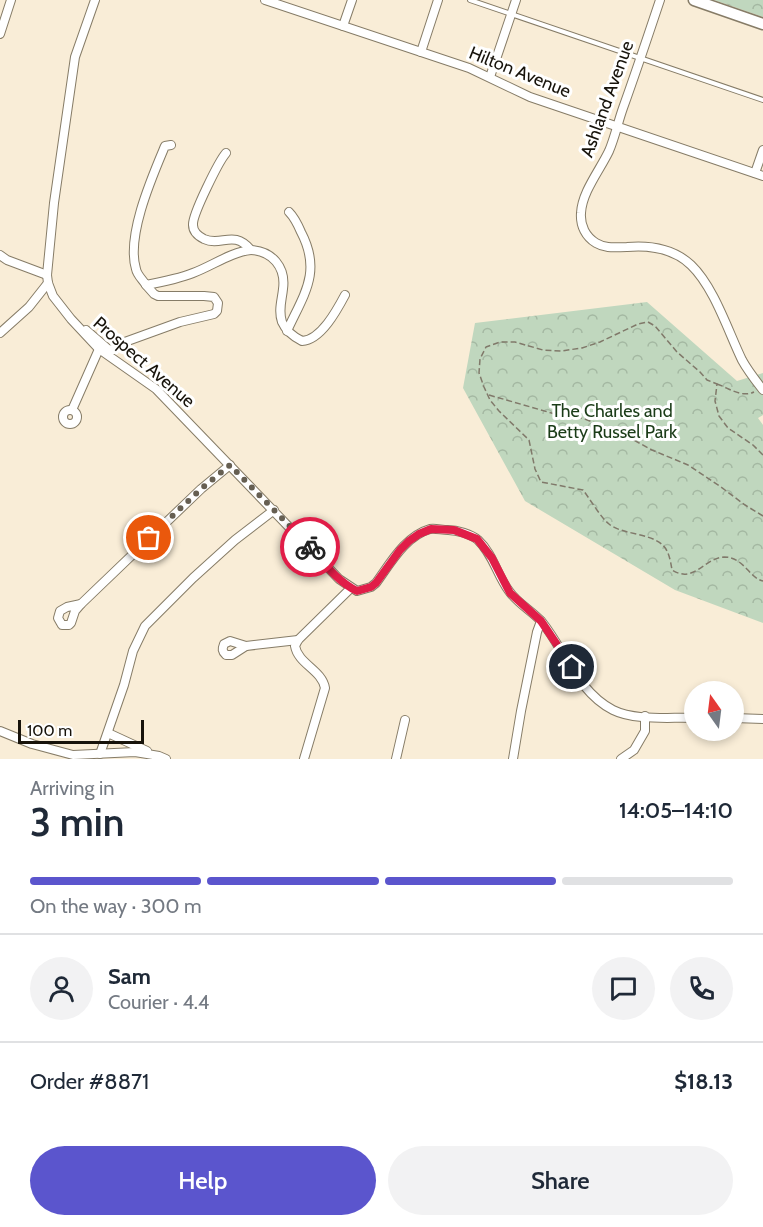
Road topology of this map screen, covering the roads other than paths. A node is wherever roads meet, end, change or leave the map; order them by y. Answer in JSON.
{"nodes":[{"id":1,"x":11,"y":0,"type":"edge"},
{"id":2,"x":94,"y":0,"type":"edge"},
{"id":3,"x":265,"y":0,"type":"edge"},
{"id":4,"x":352,"y":0,"type":"edge"},
{"id":5,"x":438,"y":0,"type":"edge"},
{"id":6,"x":470,"y":0,"type":"edge"},
{"id":7,"x":516,"y":0,"type":"edge"},
{"id":8,"x":660,"y":0,"type":"edge"},
{"id":9,"x":694,"y":0,"type":"edge"},
{"id":10,"x":512,"y":14,"type":"junction"},
{"id":11,"x":763,"y":24,"type":"edge"},
{"id":12,"x":343,"y":26,"type":"junction"},
{"id":13,"x":0,"y":34,"type":"edge"},
{"id":14,"x":421,"y":52,"type":"junction"},
{"id":15,"x":641,"y":58,"type":"junction"},
{"id":16,"x":490,"y":77,"type":"junction"},
{"id":17,"x":763,"y":100,"type":"edge"},
{"id":18,"x":616,"y":127,"type":"junction"},
{"id":19,"x":171,"y":146,"type":"dead end"},
{"id":20,"x":763,"y":150,"type":"edge"},
{"id":21,"x":226,"y":153,"type":"dead end"},
{"id":22,"x":759,"y":175,"type":"edge"},
{"id":23,"x":289,"y":212,"type":"dead end"},
{"id":24,"x":251,"y":250,"type":"junction"},
{"id":25,"x":0,"y":255,"type":"edge"},
{"id":26,"x":47,"y":279,"type":"junction"},
{"id":27,"x":146,"y":285,"type":"junction"},
{"id":28,"x":345,"y":295,"type":"dead end"},
{"id":29,"x":71,"y":319,"type":"junction"},
{"id":30,"x":287,"y":330,"type":"junction"},
{"id":31,"x":0,"y":333,"type":"edge"},
{"id":32,"x":99,"y":349,"type":"junction"},
{"id":33,"x":762,"y":389,"type":"edge"},
{"id":34,"x":72,"y":410,"type":"dead end"},
{"id":35,"x":230,"y":465,"type":"junction"},
{"id":36,"x":274,"y":510,"type":"junction"},
{"id":37,"x":351,"y":588,"type":"junction"},
{"id":38,"x":81,"y":604,"type":"dead end"},
{"id":39,"x":541,"y":621,"type":"junction"},
{"id":40,"x":298,"y":640,"type":"junction"},
{"id":41,"x":246,"y":646,"type":"dead end"},
{"id":42,"x":645,"y":716,"type":"junction"},
{"id":43,"x":684,"y":718,"type":"edge"},
{"id":44,"x":744,"y":718,"type":"edge"},
{"id":45,"x":763,"y":719,"type":"edge"},
{"id":46,"x":405,"y":720,"type":"dead end"},
{"id":47,"x":0,"y":731,"type":"edge"},
{"id":48,"x":108,"y":733,"type":"junction"},
{"id":49,"x":100,"y":754,"type":"junction"},
{"id":50,"x":162,"y":758,"type":"edge"},
{"id":51,"x":304,"y":759,"type":"edge"},
{"id":52,"x":396,"y":759,"type":"edge"},
{"id":53,"x":513,"y":759,"type":"edge"},
{"id":54,"x":621,"y":759,"type":"edge"}],
"edges":[{"from":1,"to":13,"type":"street"},
{"from":2,"to":26,"type":"street"},
{"from":3,"to":12,"type":"street","name":"Hilton Avenue"},
{"from":4,"to":12,"type":"street"},
{"from":5,"to":14,"type":"street"},
{"from":6,"to":10,"type":"lane"},
{"from":7,"to":10,"type":"street"},
{"from":8,"to":15,"type":"street","name":"Ashland Avenue"},
{"from":9,"to":11,"type":"street"},
{"from":10,"to":15,"type":"lane"},
{"from":10,"to":16,"type":"street"},
{"from":12,"to":14,"type":"street","name":"Hilton Avenue"},
{"from":14,"to":16,"type":"street","name":"Hilton Avenue"},
{"from":15,"to":17,"type":"lane"},
{"from":15,"to":18,"type":"street","name":"Ashland Avenue"},
{"from":16,"to":18,"type":"street","name":"Hilton Avenue"},
{"from":18,"to":22,"type":"street","name":"Hilton Avenue"},
{"from":18,"to":33,"type":"street","name":"Ashland Avenue"},
{"from":19,"to":27,"type":"street"},
{"from":20,"to":22,"type":"street"},
{"from":21,"to":24,"type":"street"},
{"from":23,"to":30,"type":"street"},
{"from":24,"to":27,"type":"street"},
{"from":24,"to":30,"type":"street"},
{"from":25,"to":26,"type":"street"},
{"from":26,"to":29,"type":"street","name":"Prospect Avenue"},
{"from":26,"to":31,"type":"street"},
{"from":27,"to":29,"type":"street"},
{"from":28,"to":30,"type":"street"},
{"from":29,"to":32,"type":"street","name":"Prospect Avenue"},
{"from":32,"to":34,"type":"street"},
{"from":32,"to":35,"type":"street","name":"Prospect Avenue"},
{"from":35,"to":36,"type":"street","name":"Prospect Avenue"},
{"from":35,"to":38,"type":"street"},
{"from":36,"to":37,"type":"street","name":"Prospect Avenue"},
{"from":36,"to":48,"type":"street"},
{"from":37,"to":39,"type":"street"},
{"from":37,"to":40,"type":"street"},
{"from":39,"to":42,"type":"street"},
{"from":39,"to":53,"type":"street"},
{"from":40,"to":41,"type":"street"},
{"from":40,"to":51,"type":"street"},
{"from":42,"to":43,"type":"street"},
{"from":42,"to":54,"type":"street"},
{"from":44,"to":45,"type":"street"},
{"from":46,"to":52,"type":"street"},
{"from":47,"to":49,"type":"street"},
{"from":48,"to":49,"type":"street"},
{"from":48,"to":50,"type":"street"},
{"from":49,"to":50,"type":"street"}]}
